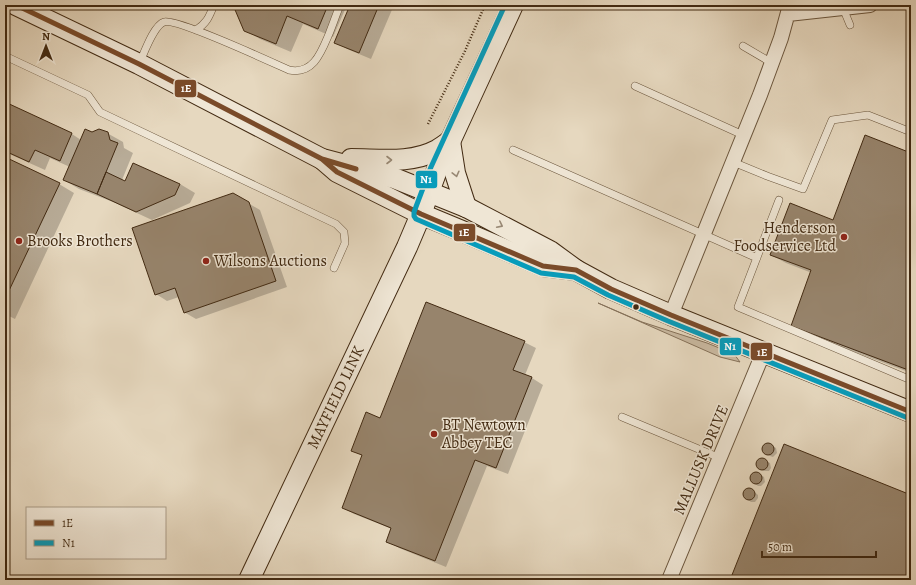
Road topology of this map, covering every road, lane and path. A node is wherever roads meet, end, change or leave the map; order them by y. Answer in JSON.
{"nodes":[{"id":1,"x":214,"y":5,"type":"edge"},
{"id":2,"x":340,"y":5,"type":"edge"},
{"id":3,"x":486,"y":5,"type":"edge"},
{"id":4,"x":513,"y":5,"type":"edge"},
{"id":5,"x":870,"y":5,"type":"edge"},
{"id":6,"x":28,"y":7,"type":"edge"},
{"id":7,"x":843,"y":8,"type":"junction"},
{"id":8,"x":789,"y":10,"type":"edge"},
{"id":9,"x":850,"y":25,"type":"dead end"},
{"id":10,"x":196,"y":30,"type":"junction"},
{"id":11,"x":743,"y":46,"type":"dead end"},
{"id":12,"x":5,"y":56,"type":"edge"},
{"id":13,"x":772,"y":63,"type":"junction"},
{"id":14,"x":139,"y":64,"type":"junction"},
{"id":15,"x":634,"y":86,"type":"dead end"},
{"id":16,"x":428,"y":124,"type":"dead end"},
{"id":17,"x":911,"y":132,"type":"edge"},
{"id":18,"x":743,"y":136,"type":"junction"},
{"id":19,"x":450,"y":141,"type":"junction"},
{"id":20,"x":513,"y":150,"type":"dead end"},
{"id":21,"x":322,"y":159,"type":"junction"},
{"id":22,"x":733,"y":162,"type":"junction"},
{"id":23,"x":429,"y":192,"type":"junction"},
{"id":24,"x":779,"y":200,"type":"dead end"},
{"id":25,"x":466,"y":207,"type":"junction"},
{"id":26,"x":421,"y":214,"type":"junction"},
{"id":27,"x":703,"y":234,"type":"junction"},
{"id":28,"x":757,"y":258,"type":"junction"},
{"id":29,"x":334,"y":268,"type":"dead end"},
{"id":30,"x":576,"y":270,"type":"junction"},
{"id":31,"x":671,"y":315,"type":"junction"},
{"id":32,"x":764,"y":353,"type":"junction"},
{"id":33,"x":911,"y":380,"type":"edge"},
{"id":34,"x":911,"y":412,"type":"edge"},
{"id":35,"x":622,"y":417,"type":"dead end"},
{"id":36,"x":720,"y":458,"type":"junction"},
{"id":37,"x":249,"y":580,"type":"edge"},
{"id":38,"x":669,"y":580,"type":"edge"}],
"edges":[{"from":1,"to":10,"type":"lane"},
{"from":2,"to":10,"type":"lane"},
{"from":3,"to":16,"type":"path"},
{"from":4,"to":19,"type":"main road","name":"MAYFIELD LINK"},
{"from":5,"to":7,"type":"street"},
{"from":6,"to":14,"type":"main road"},
{"from":7,"to":8,"type":"street"},
{"from":7,"to":9,"type":"lane"},
{"from":8,"to":13,"type":"street"},
{"from":10,"to":14,"type":"lane"},
{"from":11,"to":13,"type":"lane"},
{"from":12,"to":29,"type":"lane"},
{"from":13,"to":18,"type":"street"},
{"from":14,"to":21,"type":"main road"},
{"from":15,"to":18,"type":"lane"},
{"from":17,"to":22,"type":"lane"},
{"from":18,"to":22,"type":"street"},
{"from":21,"to":19,"type":"main road","one_way":true},
{"from":19,"to":23,"type":"main road","name":"MAYFIELD LINK"},
{"from":19,"to":25,"type":"main road","one_way":true},
{"from":20,"to":27,"type":"lane"},
{"from":21,"to":23,"type":"main road"},
{"from":21,"to":26,"type":"main road"},
{"from":22,"to":27,"type":"street"},
{"from":23,"to":25,"type":"main road"},
{"from":23,"to":26,"type":"main road","name":"MAYFIELD LINK"},
{"from":24,"to":28,"type":"lane"},
{"from":25,"to":30,"type":"main road","one_way":true},
{"from":26,"to":30,"type":"main road"},
{"from":26,"to":37,"type":"main road","name":"MAYFIELD LINK"},
{"from":27,"to":28,"type":"lane"},
{"from":27,"to":31,"type":"street"},
{"from":28,"to":33,"type":"lane"},
{"from":30,"to":31,"type":"main road"},
{"from":31,"to":32,"type":"main road"},
{"from":32,"to":34,"type":"main road"},
{"from":32,"to":36,"type":"street","name":"MALLUSK DRIVE"},
{"from":35,"to":36,"type":"lane"},
{"from":36,"to":38,"type":"street","name":"MALLUSK DRIVE"}]}
